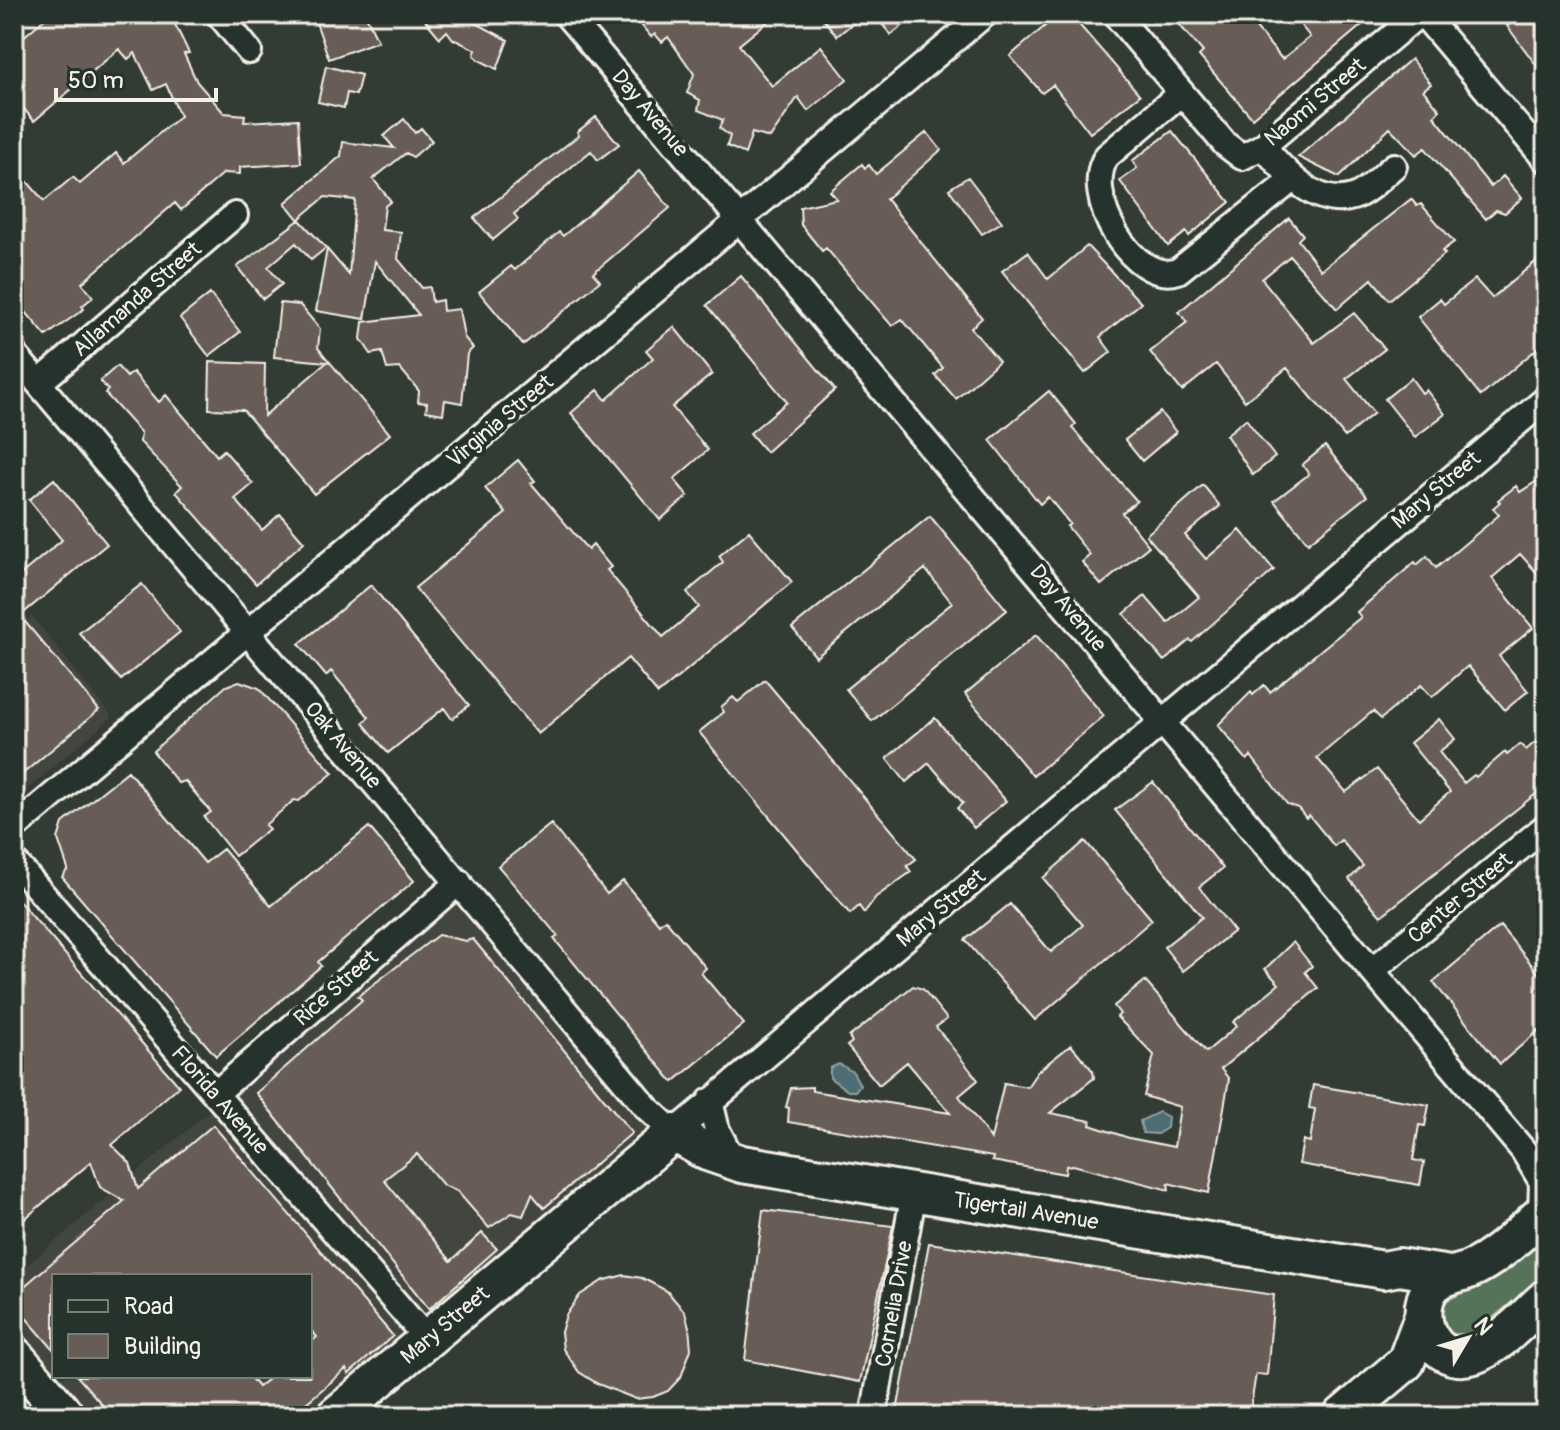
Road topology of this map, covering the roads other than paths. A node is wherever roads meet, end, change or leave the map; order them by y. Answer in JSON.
{"nodes":[{"id":1,"x":219,"y":14,"type":"edge"},
{"id":2,"x":566,"y":14,"type":"edge"},
{"id":3,"x":985,"y":14,"type":"edge"},
{"id":4,"x":1115,"y":14,"type":"edge"},
{"id":5,"x":1421,"y":14,"type":"edge"},
{"id":6,"x":249,"y":51,"type":"dead end"},
{"id":7,"x":1181,"y":93,"type":"junction"},
{"id":8,"x":1263,"y":146,"type":"junction"},
{"id":9,"x":1546,"y":160,"type":"edge"},
{"id":10,"x":1394,"y":166,"type":"dead end"},
{"id":11,"x":1293,"y":179,"type":"junction"},
{"id":12,"x":235,"y":215,"type":"dead end"},
{"id":13,"x":740,"y":219,"type":"junction"},
{"id":14,"x":14,"y":354,"type":"edge"},
{"id":15,"x":39,"y":383,"type":"junction"},
{"id":16,"x":1546,"y":399,"type":"edge"},
{"id":17,"x":248,"y":633,"type":"junction"},
{"id":18,"x":1164,"y":720,"type":"junction"},
{"id":19,"x":1546,"y":826,"type":"edge"},
{"id":20,"x":14,"y":828,"type":"edge"},
{"id":21,"x":14,"y":861,"type":"edge"},
{"id":22,"x":459,"y":882,"type":"junction"},
{"id":23,"x":1373,"y":970,"type":"junction"},
{"id":24,"x":215,"y":1094,"type":"junction"},
{"id":25,"x":710,"y":1101,"type":"junction"},
{"id":26,"x":674,"y":1133,"type":"junction"},
{"id":27,"x":733,"y":1161,"type":"junction"},
{"id":28,"x":914,"y":1192,"type":"junction"},
{"id":29,"x":1544,"y":1212,"type":"edge"},
{"id":30,"x":1384,"y":1270,"type":"junction"},
{"id":31,"x":1450,"y":1275,"type":"junction"},
{"id":32,"x":1546,"y":1298,"type":"edge"},
{"id":33,"x":1423,"y":1313,"type":"junction"},
{"id":34,"x":427,"y":1339,"type":"junction"},
{"id":35,"x":14,"y":1355,"type":"edge"},
{"id":36,"x":1464,"y":1357,"type":"junction"},
{"id":37,"x":66,"y":1416,"type":"edge"},
{"id":38,"x":335,"y":1416,"type":"edge"},
{"id":39,"x":873,"y":1416,"type":"edge"},
{"id":40,"x":1342,"y":1416,"type":"edge"},
{"id":41,"x":1381,"y":1416,"type":"edge"}],
"edges":[{"from":1,"to":6,"type":"street"},
{"from":2,"to":13,"type":"street","name":"Day Avenue"},
{"from":3,"to":13,"type":"street","name":"Virginia Street"},
{"from":4,"to":7,"type":"street","name":"Naomi Street"},
{"from":5,"to":8,"type":"street","name":"Naomi Street"},
{"from":5,"to":9,"type":"street"},
{"from":7,"to":8,"type":"street","name":"Naomi Street"},
{"from":7,"to":11,"type":"street"},
{"from":8,"to":11,"type":"street"},
{"from":10,"to":11,"type":"street"},
{"from":12,"to":15,"type":"street","name":"Allamanda Street"},
{"from":13,"to":17,"type":"street","name":"Virginia Street"},
{"from":13,"to":18,"type":"street","name":"Day Avenue"},
{"from":14,"to":15,"type":"street","name":"Oak Avenue"},
{"from":15,"to":17,"type":"street","name":"Oak Avenue"},
{"from":16,"to":18,"type":"street","name":"Mary Street"},
{"from":17,"to":20,"type":"street","name":"Virginia Street"},
{"from":17,"to":22,"type":"street","name":"Oak Avenue"},
{"from":18,"to":23,"type":"street","name":"Day Avenue"},
{"from":18,"to":25,"type":"street","name":"Mary Street"},
{"from":19,"to":23,"type":"street","name":"Center Street"},
{"from":21,"to":24,"type":"street","name":"Florida Avenue"},
{"from":22,"to":24,"type":"street","name":"Rice Street"},
{"from":22,"to":26,"type":"street","name":"Oak Avenue"},
{"from":23,"to":29,"type":"street","name":"Day Avenue"},
{"from":24,"to":34,"type":"street","name":"Florida Avenue"},
{"from":25,"to":26,"type":"street","name":"Mary Street"},
{"from":25,"to":27,"type":"street"},
{"from":26,"to":27,"type":"street","name":"Tigertail Avenue"},
{"from":26,"to":34,"type":"street","name":"Mary Street"},
{"from":27,"to":28,"type":"street","name":"Tigertail Avenue"},
{"from":28,"to":30,"type":"street","name":"Tigertail Avenue"},
{"from":28,"to":39,"type":"street","name":"Cornelia Drive"},
{"from":29,"to":31,"type":"street"},
{"from":30,"to":31,"type":"street","name":"Tigertail Avenue"},
{"from":30,"to":33,"type":"street"},
{"from":31,"to":33,"type":"street"},
{"from":32,"to":36,"type":"street"},
{"from":33,"to":36,"type":"street"},
{"from":33,"to":40,"type":"street"},
{"from":34,"to":38,"type":"street","name":"Mary Street"},
{"from":35,"to":37,"type":"street"},
{"from":36,"to":41,"type":"street"}]}
